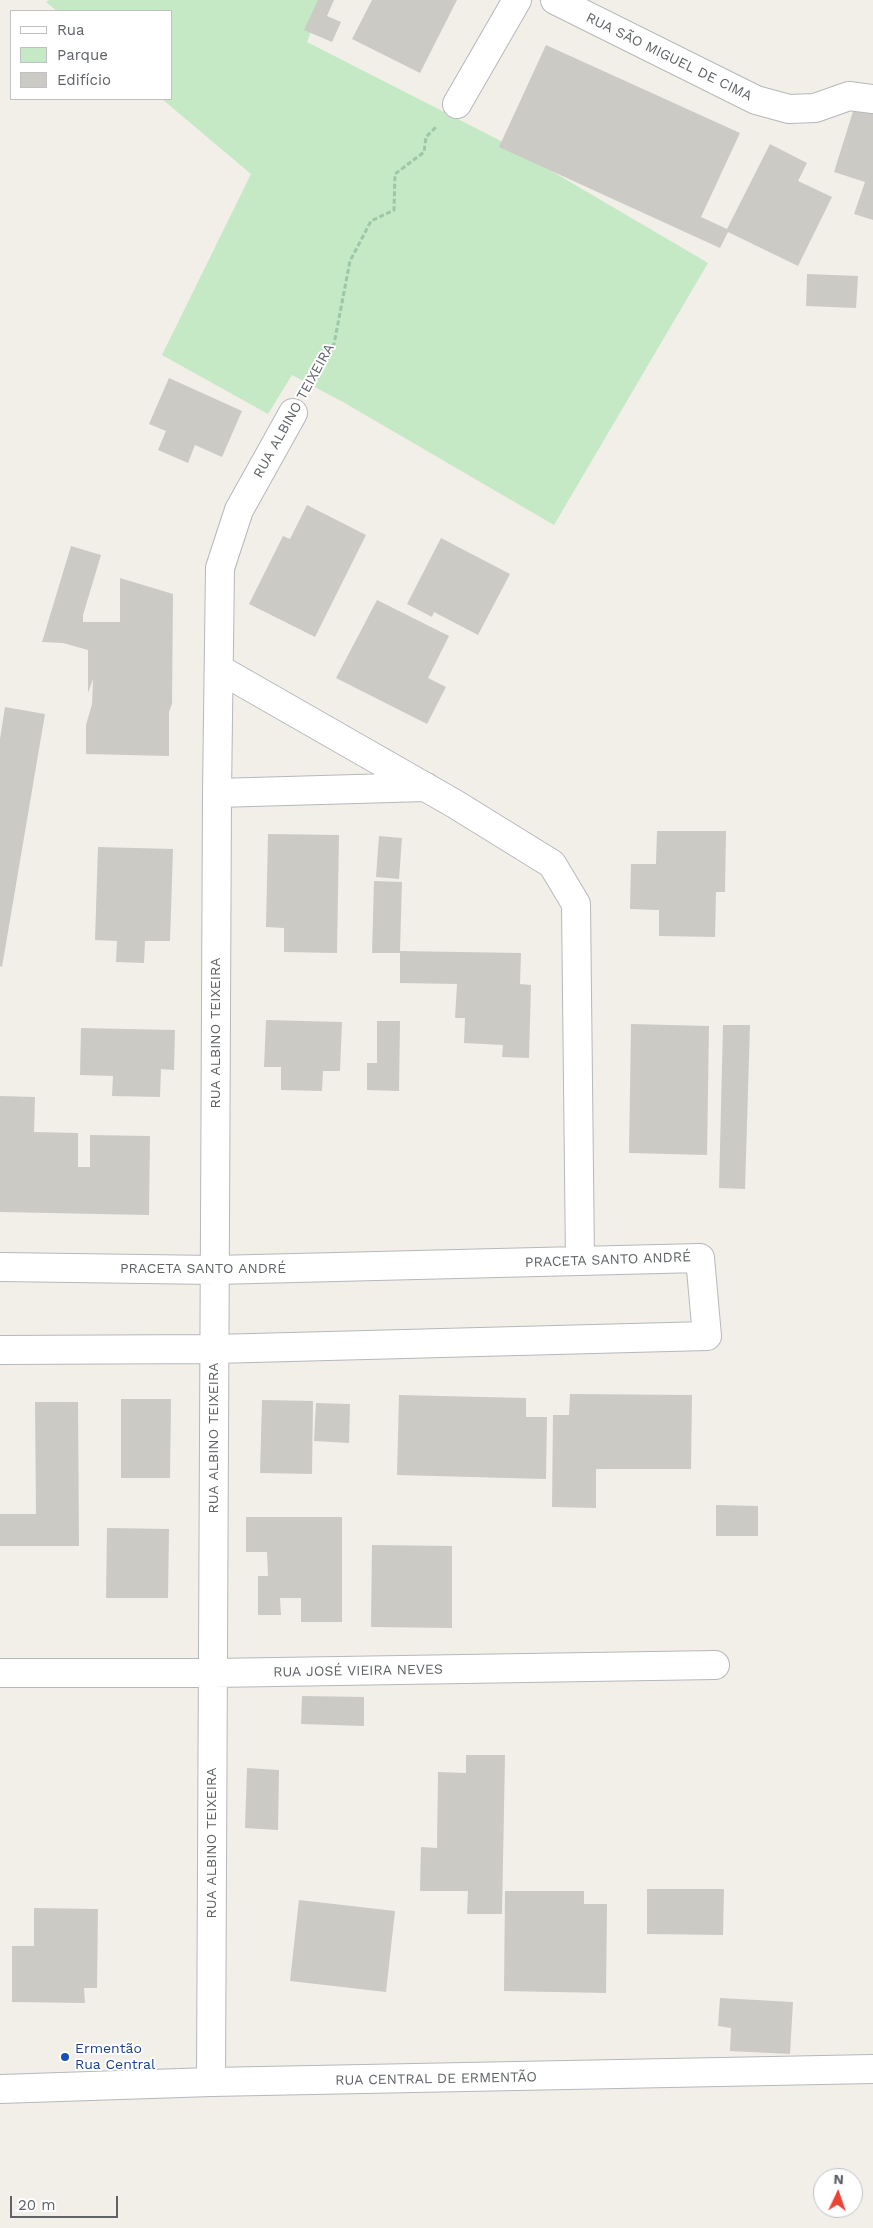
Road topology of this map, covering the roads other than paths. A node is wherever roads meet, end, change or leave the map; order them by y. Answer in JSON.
{"nodes":[{"id":1,"x":517,"y":0,"type":"edge"},
{"id":2,"x":555,"y":0,"type":"edge"},
{"id":3,"x":873,"y":99,"type":"edge"},
{"id":4,"x":457,"y":104,"type":"road end"},
{"id":5,"x":293,"y":413,"type":"road end"},
{"id":6,"x":219,"y":669,"type":"junction"},
{"id":7,"x":426,"y":787,"type":"junction"},
{"id":8,"x":217,"y":794,"type":"junction"},
{"id":9,"x":580,"y":1261,"type":"junction"},
{"id":10,"x":0,"y":1267,"type":"edge"},
{"id":11,"x":215,"y":1270,"type":"junction"},
{"id":12,"x":215,"y":1349,"type":"junction"},
{"id":13,"x":0,"y":1350,"type":"edge"},
{"id":14,"x":715,"y":1665,"type":"dead end"},
{"id":15,"x":0,"y":1673,"type":"edge"},
{"id":16,"x":213,"y":1673,"type":"junction"},
{"id":17,"x":873,"y":2069,"type":"edge"},
{"id":18,"x":211,"y":2082,"type":"junction"},
{"id":19,"x":0,"y":2089,"type":"edge"}],
"edges":[{"from":1,"to":4,"type":"street"},
{"from":2,"to":3,"type":"street","name":"RUA SÃO MIGUEL DE CIMA"},
{"from":5,"to":6,"type":"street","name":"RUA ALBINO TEIXEIRA"},
{"from":6,"to":7,"type":"street"},
{"from":6,"to":8,"type":"street","name":"RUA ALBINO TEIXEIRA"},
{"from":7,"to":8,"type":"street"},
{"from":7,"to":9,"type":"street"},
{"from":8,"to":11,"type":"street","name":"RUA ALBINO TEIXEIRA"},
{"from":9,"to":11,"type":"street","name":"PRACETA SANTO ANDRÉ"},
{"from":9,"to":12,"type":"street","name":"PRACETA SANTO ANDRÉ"},
{"from":10,"to":11,"type":"street","name":"PRACETA SANTO ANDRÉ"},
{"from":11,"to":12,"type":"street","name":"RUA ALBINO TEIXEIRA"},
{"from":12,"to":13,"type":"street","name":"PRACETA SANTO ANDRÉ"},
{"from":12,"to":16,"type":"street","name":"RUA ALBINO TEIXEIRA"},
{"from":14,"to":16,"type":"street","name":"RUA JOSÉ VIEIRA NEVES"},
{"from":15,"to":16,"type":"street","name":"RUA JOSÉ VIEIRA NEVES"},
{"from":16,"to":18,"type":"street","name":"RUA ALBINO TEIXEIRA"},
{"from":17,"to":18,"type":"street","name":"RUA CENTRAL DE ERMENTÃO"},
{"from":18,"to":19,"type":"street","name":"RUA CENTRAL DE ERMENTÃO"}]}
